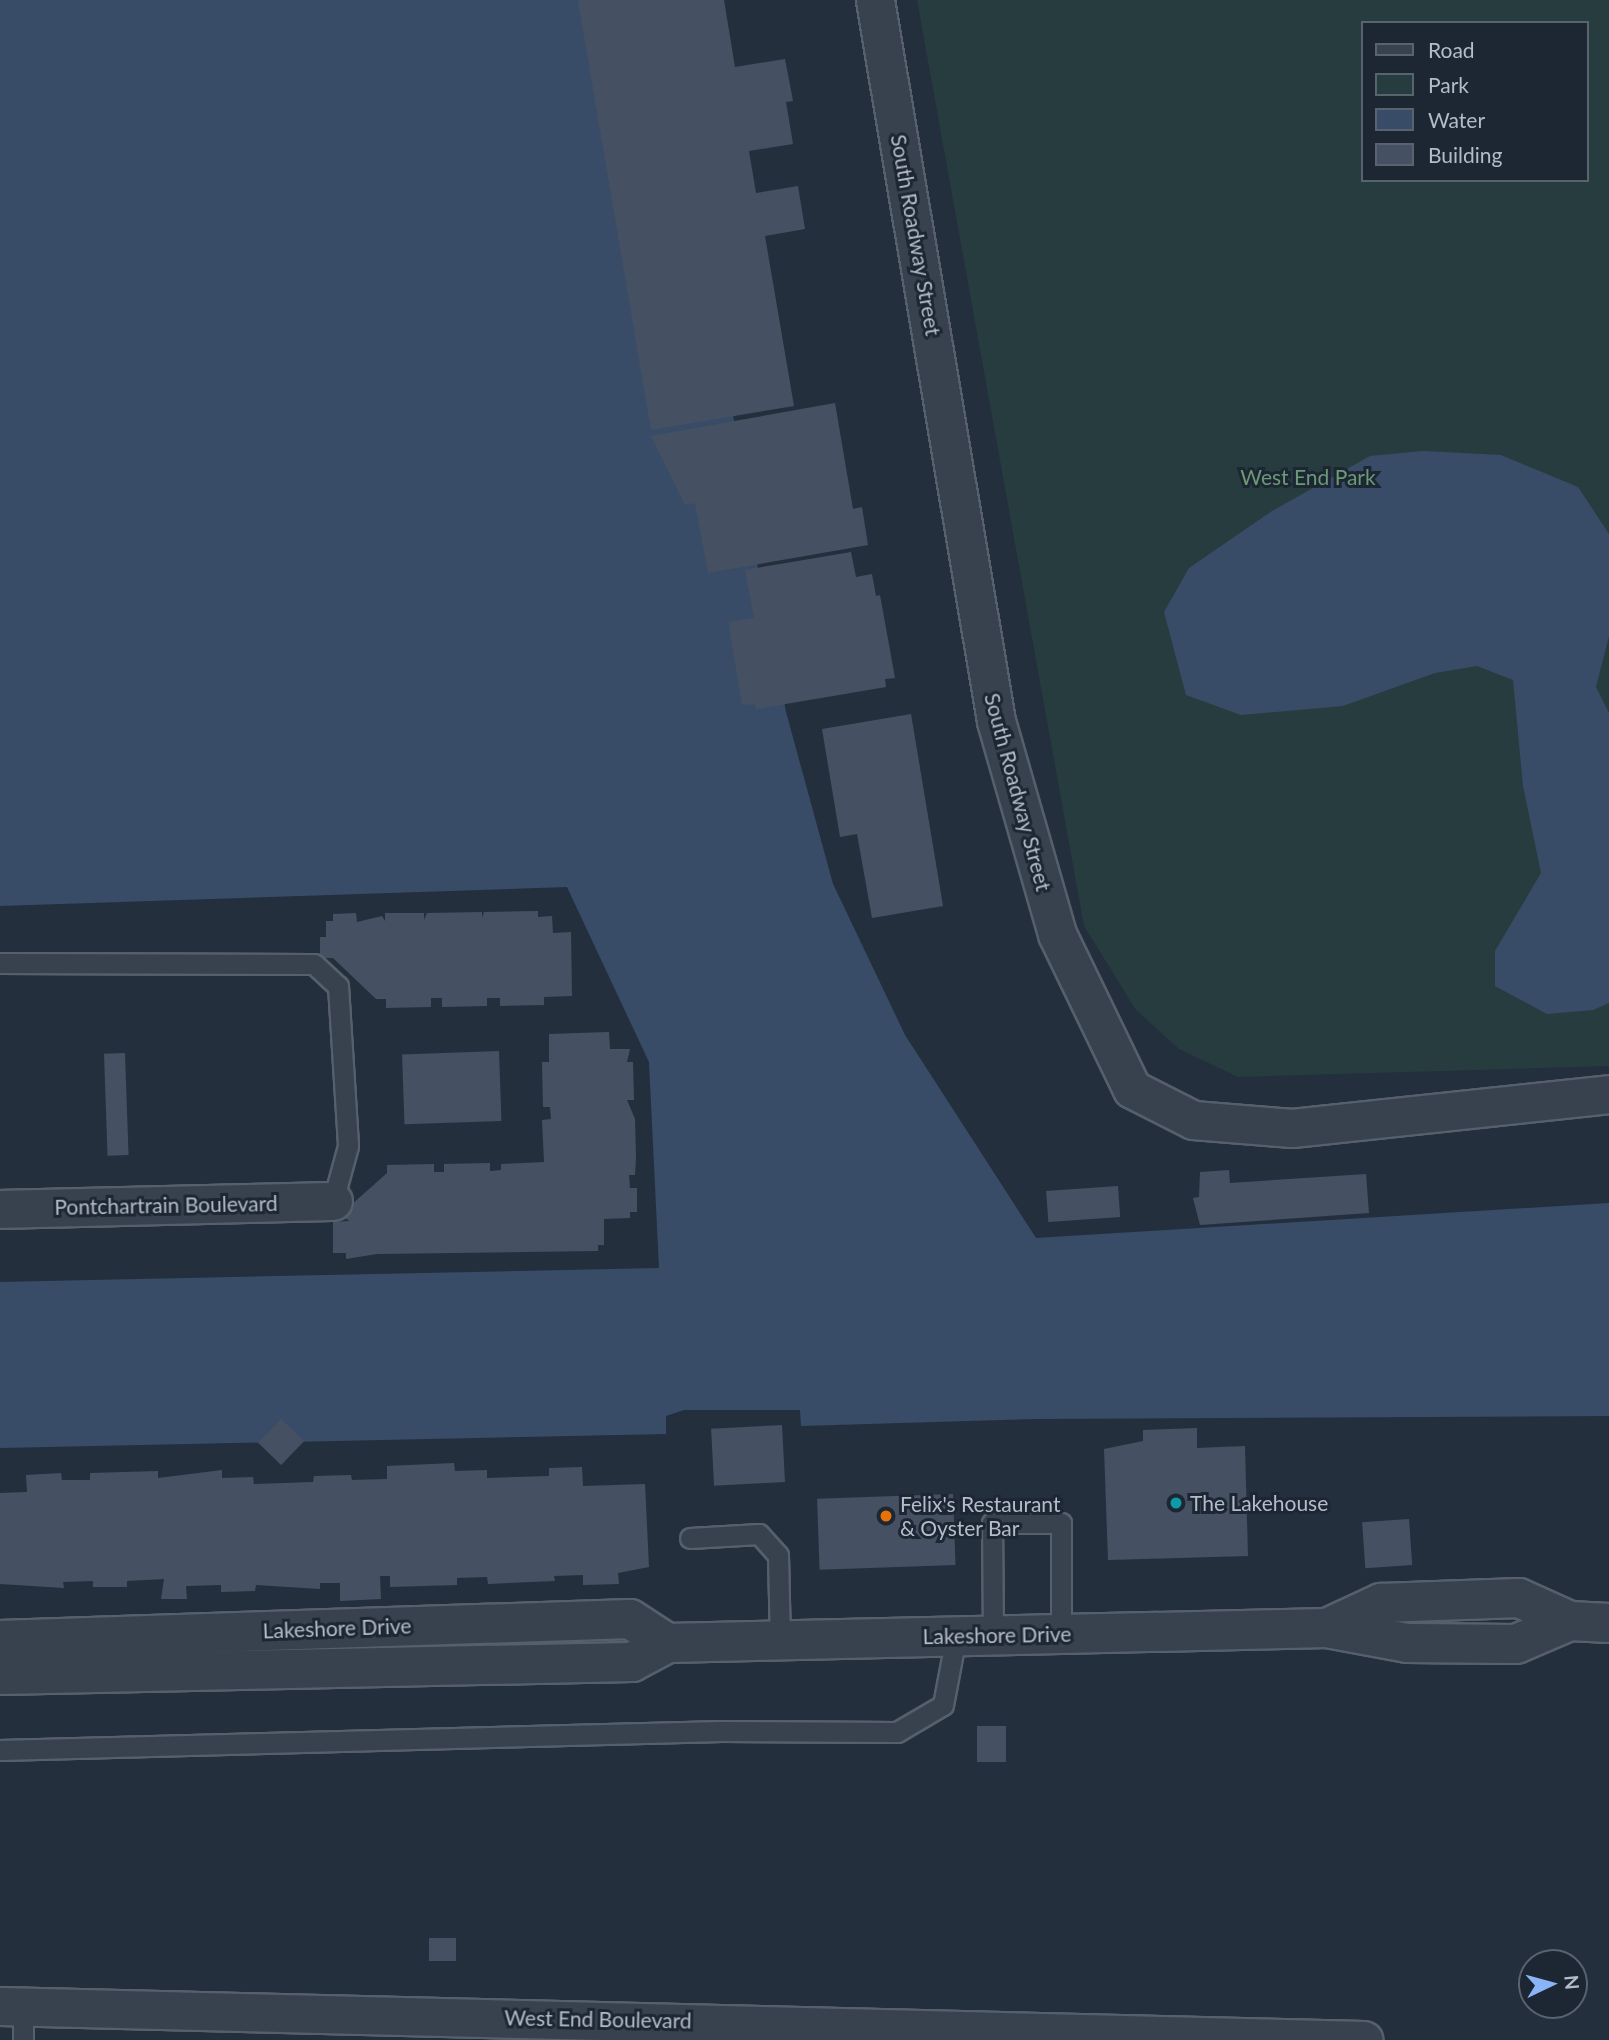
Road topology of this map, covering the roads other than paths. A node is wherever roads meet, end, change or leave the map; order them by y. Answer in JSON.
{"nodes":[{"id":1,"x":875,"y":0,"type":"edge"},
{"id":2,"x":0,"y":963,"type":"edge"},
{"id":3,"x":1609,"y":1094,"type":"edge"},
{"id":4,"x":333,"y":1201,"type":"joint"},
{"id":5,"x":0,"y":1209,"type":"edge"},
{"id":6,"x":691,"y":1538,"type":"dead end"},
{"id":7,"x":1609,"y":1623,"type":"edge"},
{"id":8,"x":313,"y":1629,"type":"junction"},
{"id":9,"x":1061,"y":1634,"type":"junction"},
{"id":10,"x":993,"y":1635,"type":"junction"},
{"id":11,"x":956,"y":1636,"type":"junction"},
{"id":12,"x":0,"y":1640,"type":"edge"},
{"id":13,"x":780,"y":1640,"type":"junction"},
{"id":14,"x":667,"y":1643,"type":"junction"},
{"id":15,"x":315,"y":1671,"type":"junction"},
{"id":16,"x":0,"y":1675,"type":"edge"},
{"id":17,"x":0,"y":1749,"type":"edge"},
{"id":18,"x":16,"y":2018,"type":"edge"},
{"id":19,"x":311,"y":2026,"type":"edge"},
{"id":20,"x":801,"y":2032,"type":"edge"},
{"id":21,"x":1303,"y":2039,"type":"edge"},
{"id":22,"x":1364,"y":2040,"type":"edge"}],
"edges":[{"from":1,"to":3,"type":"street","name":"South Roadway Street"},
{"from":2,"to":4,"type":"lane"},
{"from":4,"to":5,"type":"street","name":"Pontchartrain Boulevard"},
{"from":6,"to":13,"type":"lane"},
{"from":7,"to":9,"type":"street","name":"Lakeshore Drive"},
{"from":8,"to":12,"type":"street","name":"Lakeshore Drive"},
{"from":8,"to":14,"type":"street","name":"Lakeshore Drive"},
{"from":8,"to":15,"type":"street"},
{"from":9,"to":10,"type":"street","name":"Lakeshore Drive"},
{"from":9,"to":10,"type":"lane"},
{"from":10,"to":11,"type":"street","name":"Lakeshore Drive"},
{"from":11,"to":13,"type":"street","name":"Lakeshore Drive"},
{"from":11,"to":17,"type":"lane"},
{"from":13,"to":14,"type":"street","name":"Lakeshore Drive"},
{"from":14,"to":15,"type":"street","name":"Lakeshore Drive"},
{"from":15,"to":16,"type":"street","name":"Lakeshore Drive"},
{"from":18,"to":19,"type":"street","name":"West End Boulevard"},
{"from":19,"to":20,"type":"street","name":"West End Boulevard"},
{"from":20,"to":21,"type":"street","name":"West End Boulevard"},
{"from":21,"to":22,"type":"street","name":"West End Boulevard"}]}
